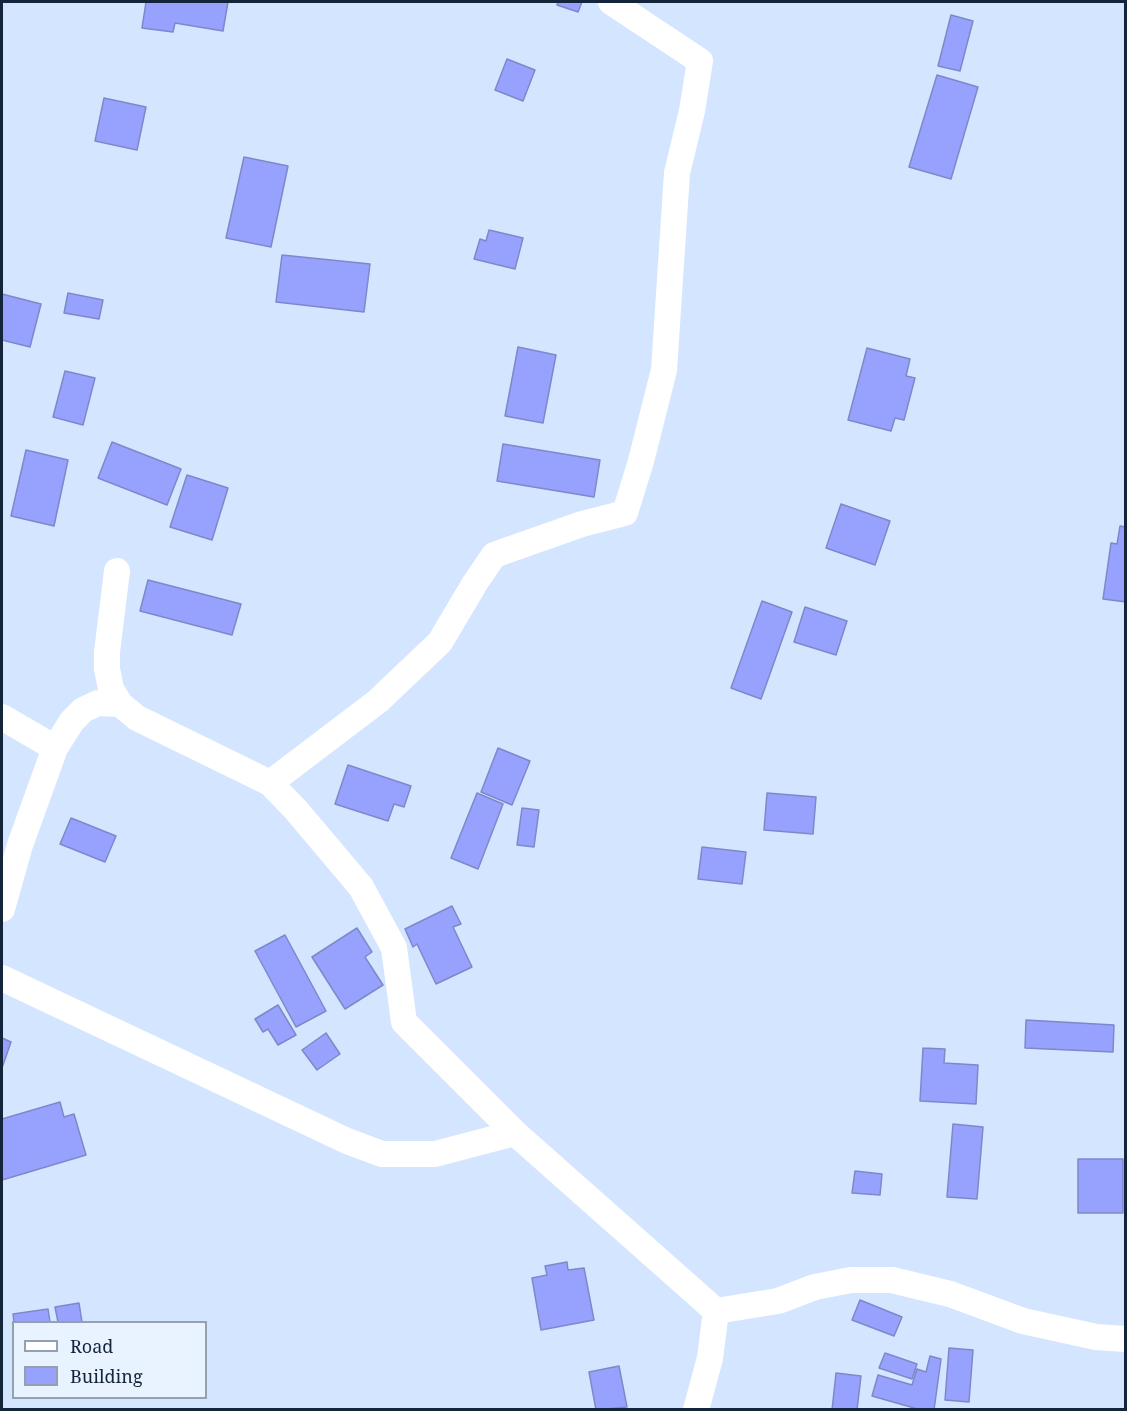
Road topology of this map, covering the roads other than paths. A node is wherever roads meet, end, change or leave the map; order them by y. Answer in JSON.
{"nodes":[{"id":1,"x":611,"y":2,"type":"edge"},
{"id":2,"x":117,"y":571,"type":"dead end"},
{"id":3,"x":120,"y":704,"type":"junction"},
{"id":4,"x":2,"y":717,"type":"edge"},
{"id":5,"x":55,"y":748,"type":"junction"},
{"id":6,"x":270,"y":783,"type":"junction"},
{"id":7,"x":2,"y":909,"type":"edge"},
{"id":8,"x":2,"y":978,"type":"edge"},
{"id":9,"x":515,"y":1133,"type":"junction"},
{"id":10,"x":716,"y":1311,"type":"junction"},
{"id":11,"x":1125,"y":1339,"type":"edge"},
{"id":12,"x":696,"y":1410,"type":"edge"}],
"edges":[{"from":1,"to":6,"type":"street"},
{"from":2,"to":3,"type":"street"},
{"from":3,"to":5,"type":"street"},
{"from":3,"to":6,"type":"street"},
{"from":4,"to":5,"type":"street"},
{"from":5,"to":7,"type":"street"},
{"from":6,"to":9,"type":"street"},
{"from":8,"to":9,"type":"street"},
{"from":9,"to":10,"type":"street"},
{"from":10,"to":11,"type":"street"},
{"from":10,"to":12,"type":"street"}]}
